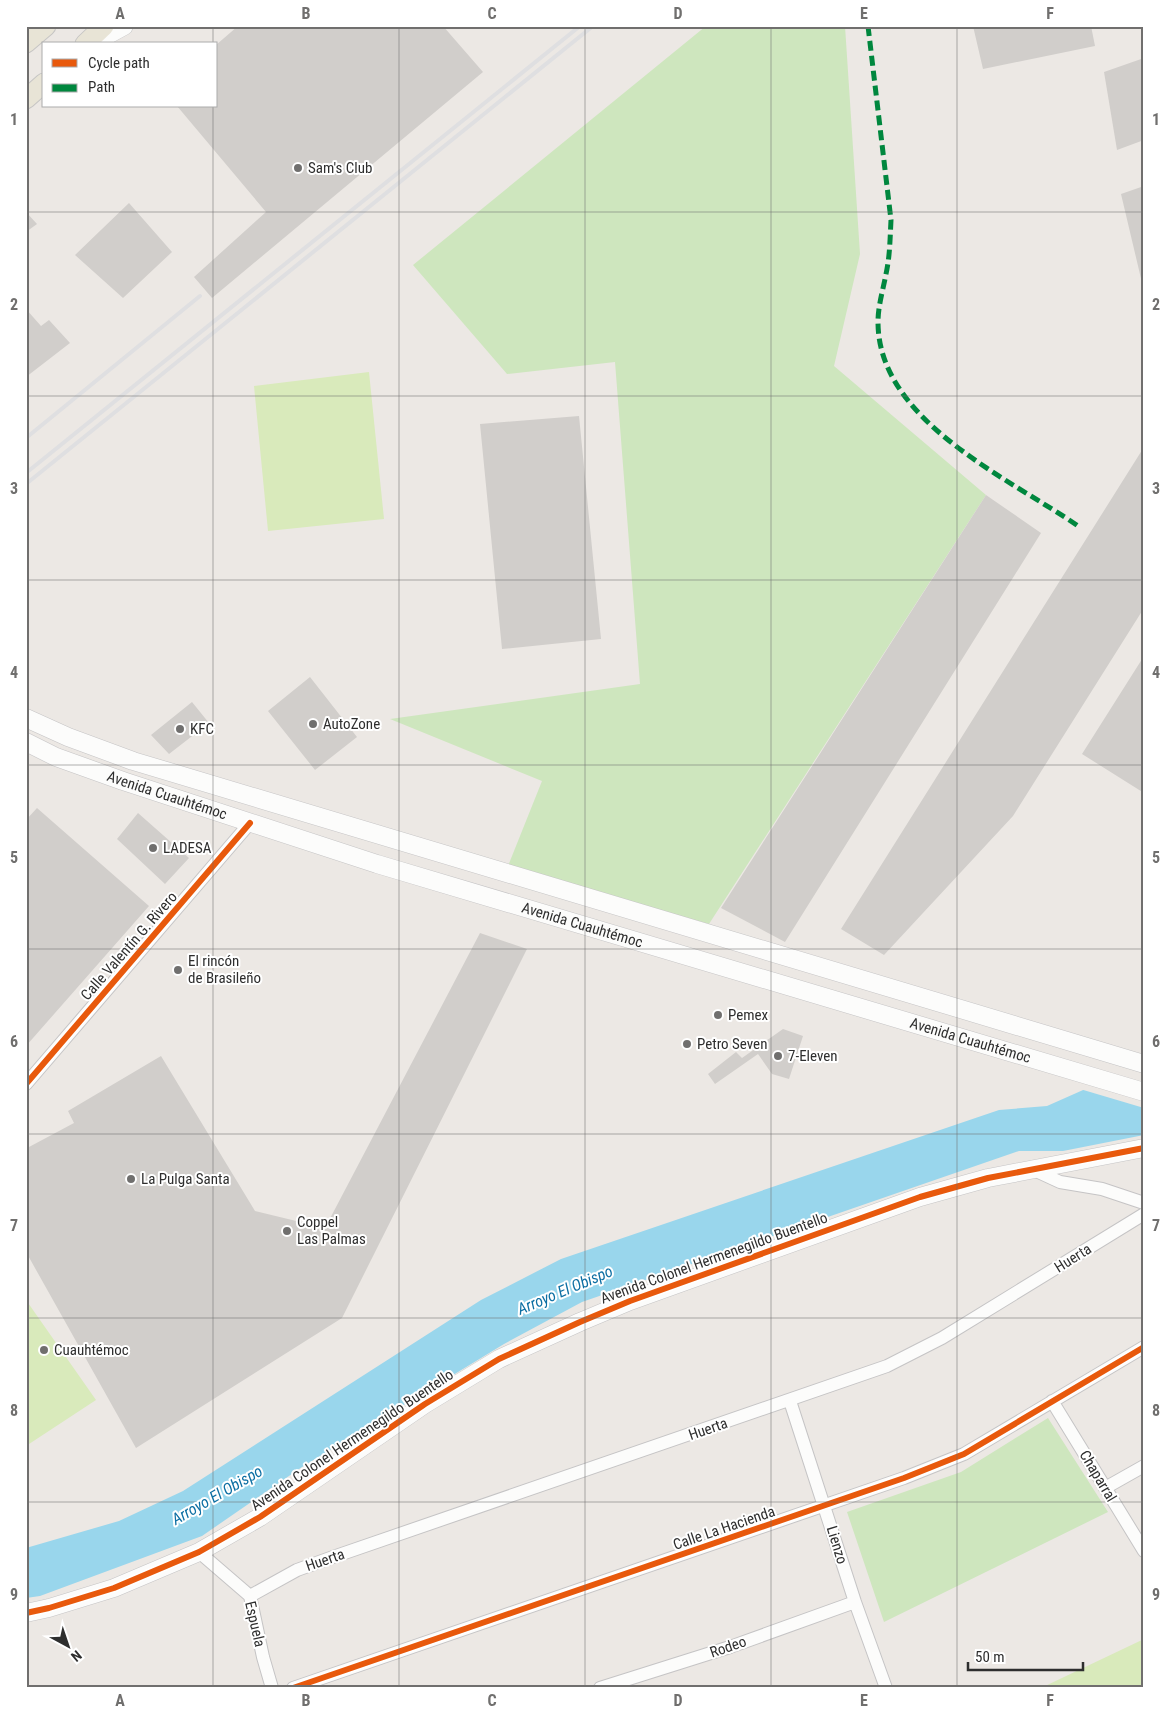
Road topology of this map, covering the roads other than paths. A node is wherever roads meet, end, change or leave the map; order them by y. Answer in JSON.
{"nodes":[{"id":1,"x":46,"y":26,"type":"edge"},
{"id":2,"x":104,"y":26,"type":"edge"},
{"id":3,"x":124,"y":26,"type":"edge"},
{"id":4,"x":87,"y":42,"type":"edge"},
{"id":5,"x":95,"y":42,"type":"edge"},
{"id":6,"x":26,"y":43,"type":"edge"},
{"id":7,"x":42,"y":85,"type":"edge"},
{"id":8,"x":26,"y":99,"type":"edge"},
{"id":9,"x":26,"y":718,"type":"edge"},
{"id":10,"x":26,"y":742,"type":"edge"},
{"id":11,"x":196,"y":780,"type":"junction"},
{"id":12,"x":318,"y":817,"type":"junction"},
{"id":13,"x":250,"y":823,"type":"junction"},
{"id":14,"x":1144,"y":1064,"type":"edge"},
{"id":15,"x":26,"y":1084,"type":"edge"},
{"id":16,"x":1144,"y":1092,"type":"edge"},
{"id":17,"x":1144,"y":1148,"type":"edge"},
{"id":18,"x":1060,"y":1174,"type":"junction"},
{"id":19,"x":1144,"y":1204,"type":"edge"},
{"id":20,"x":1144,"y":1214,"type":"edge"},
{"id":21,"x":1144,"y":1347,"type":"edge"},
{"id":22,"x":790,"y":1401,"type":"junction"},
{"id":23,"x":1052,"y":1401,"type":"junction"},
{"id":24,"x":1144,"y":1466,"type":"edge"},
{"id":25,"x":1105,"y":1488,"type":"junction"},
{"id":26,"x":825,"y":1506,"type":"junction"},
{"id":27,"x":199,"y":1552,"type":"junction"},
{"id":28,"x":1144,"y":1552,"type":"edge"},
{"id":29,"x":250,"y":1596,"type":"junction"},
{"id":30,"x":855,"y":1602,"type":"junction"},
{"id":31,"x":26,"y":1613,"type":"edge"},
{"id":32,"x":272,"y":1688,"type":"edge"},
{"id":33,"x":293,"y":1688,"type":"edge"},
{"id":34,"x":600,"y":1688,"type":"edge"},
{"id":35,"x":886,"y":1688,"type":"edge"}],
"edges":[{"from":1,"to":6,"type":"main road"},
{"from":2,"to":4,"type":"main road"},
{"from":3,"to":5,"type":"main road"},
{"from":7,"to":8,"type":"main road"},
{"from":9,"to":11,"type":"main road","name":"Avenida Cuauhtémoc"},
{"from":10,"to":13,"type":"main road","name":"Avenida Cuauhtémoc"},
{"from":11,"to":12,"type":"main road","name":"Avenida Cuauhtémoc"},
{"from":11,"to":13,"type":"main road"},
{"from":12,"to":13,"type":"main road"},
{"from":12,"to":14,"type":"main road","name":"Avenida Cuauhtémoc"},
{"from":13,"to":15,"type":"street","name":"Calle Valentín G. Rivero"},
{"from":13,"to":16,"type":"main road","name":"Avenida Cuauhtémoc"},
{"from":17,"to":18,"type":"main road","name":"Avenida Colonel Hermenegildo Buentello"},
{"from":18,"to":19,"type":"street"},
{"from":18,"to":27,"type":"main road","name":"Avenida Colonel Hermenegildo Buentello"},
{"from":20,"to":22,"type":"street","name":"Huerta"},
{"from":21,"to":23,"type":"street","name":"Calle La Hacienda"},
{"from":22,"to":26,"type":"street","name":"Lienzo"},
{"from":22,"to":29,"type":"street","name":"Huerta"},
{"from":23,"to":25,"type":"street","name":"Chaparral"},
{"from":23,"to":26,"type":"street","name":"Calle La Hacienda"},
{"from":24,"to":25,"type":"street"},
{"from":25,"to":28,"type":"street","name":"Chaparral"},
{"from":26,"to":30,"type":"street","name":"Lienzo"},
{"from":26,"to":33,"type":"street","name":"Calle La Hacienda"},
{"from":27,"to":29,"type":"street","name":"Espuela"},
{"from":27,"to":31,"type":"main road","name":"Avenida Colonel Hermenegildo Buentello"},
{"from":29,"to":32,"type":"street","name":"Espuela"},
{"from":30,"to":34,"type":"street","name":"Rodeo"},
{"from":30,"to":35,"type":"street","name":"Lienzo"}]}
